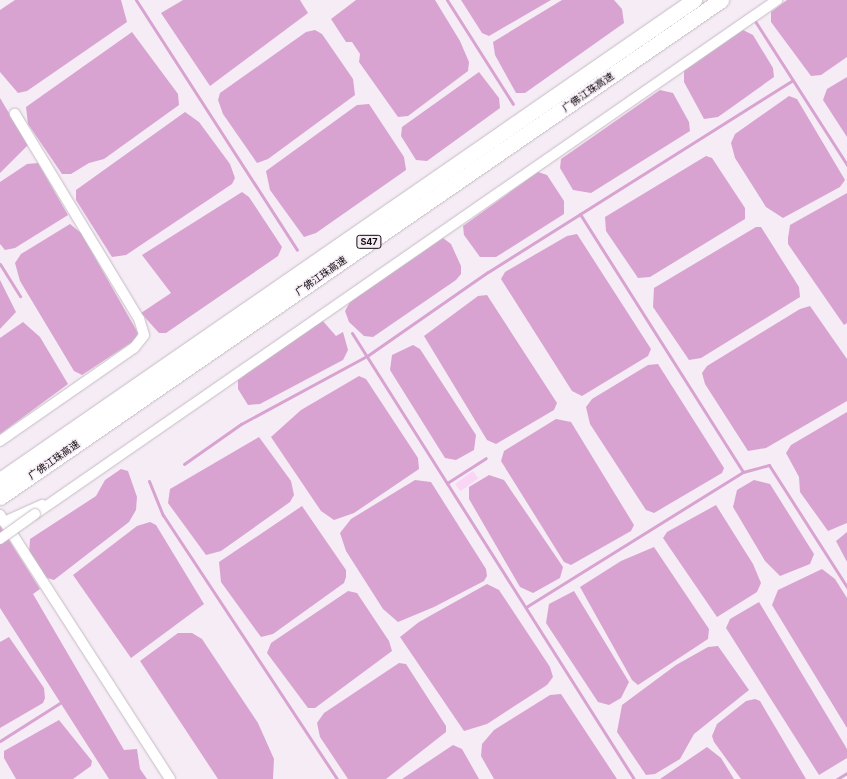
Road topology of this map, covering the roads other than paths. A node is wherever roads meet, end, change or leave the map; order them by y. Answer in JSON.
{"nodes":[{"id":1,"x":694,"y":0,"type":"edge"},
{"id":2,"x":721,"y":0,"type":"edge"},
{"id":3,"x":777,"y":0,"type":"edge"},
{"id":4,"x":15,"y":114,"type":"dead end"},
{"id":5,"x":0,"y":441,"type":"edge"},
{"id":6,"x":9,"y":480,"type":"edge"},
{"id":7,"x":62,"y":496,"type":"junction"},
{"id":8,"x":0,"y":497,"type":"edge"},
{"id":9,"x":2,"y":519,"type":"edge"},
{"id":10,"x":0,"y":539,"type":"edge"},
{"id":11,"x":170,"y":779,"type":"edge"}],
"edges":[{"from":1,"to":6,"type":"highway","name":"广佛江珠高速","number":"S47"},
{"from":2,"to":6,"type":"highway","name":"广佛江珠高速","number":"S47"},
{"from":3,"to":7,"type":"street"},
{"from":4,"to":5,"type":"street"},
{"from":6,"to":8,"type":"highway","name":"广佛江珠高速","number":"S47"},
{"from":7,"to":9,"type":"street"},
{"from":7,"to":10,"type":"street","bridge":true},
{"from":9,"to":11,"type":"street"}]}
